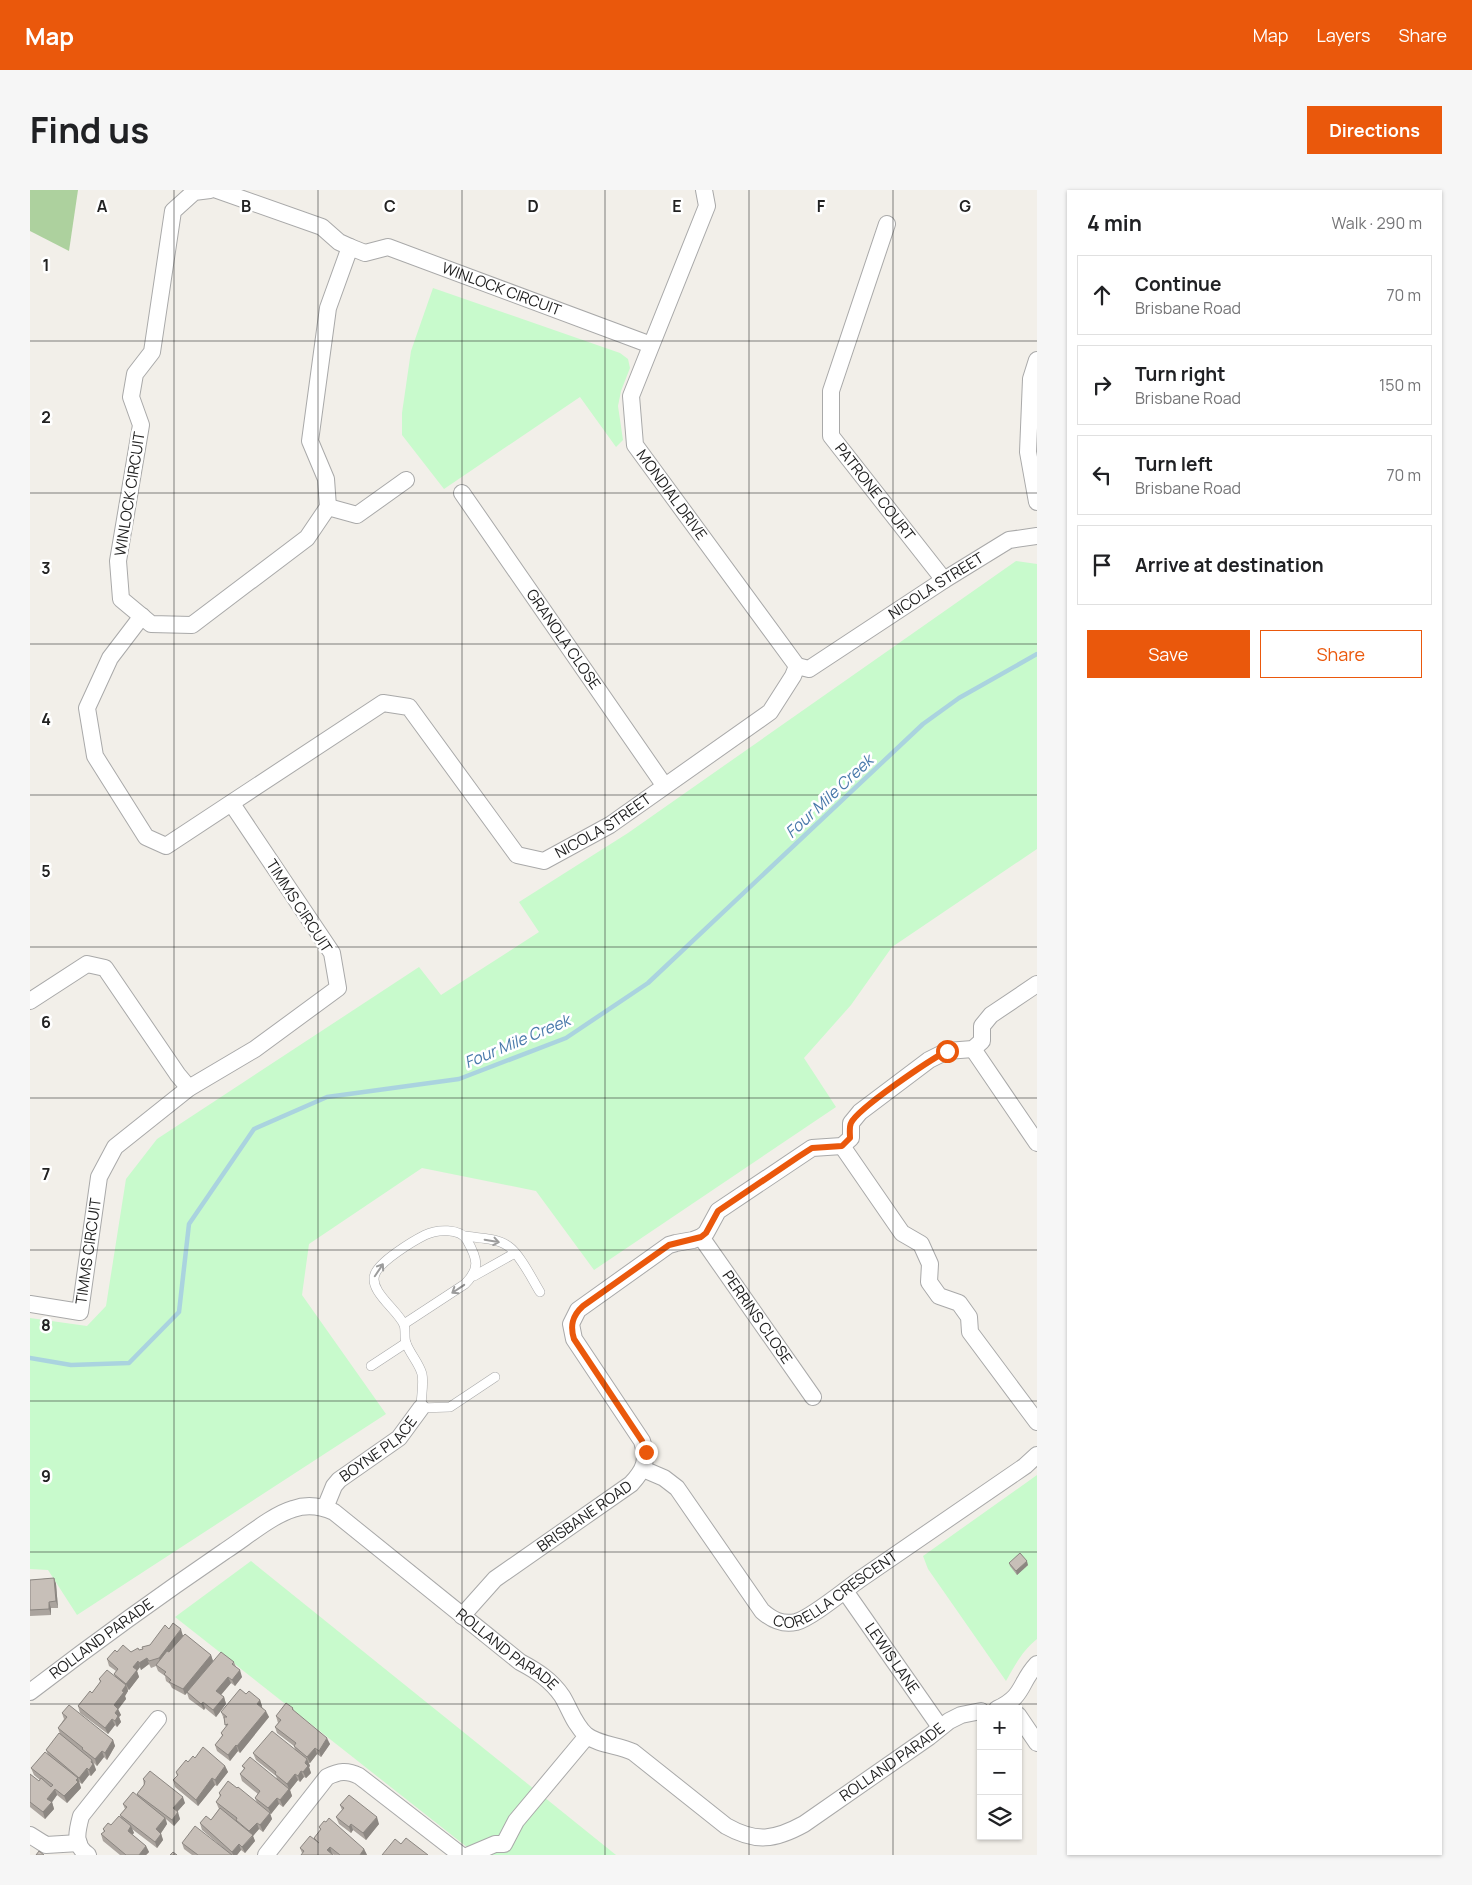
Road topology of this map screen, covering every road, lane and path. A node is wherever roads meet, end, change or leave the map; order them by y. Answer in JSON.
{"nodes":[{"id":1,"x":217,"y":190,"type":"edge"},
{"id":2,"x":704,"y":190,"type":"edge"},
{"id":3,"x":199,"y":191,"type":"edge"},
{"id":4,"x":887,"y":224,"type":"dead end"},
{"id":5,"x":350,"y":247,"type":"junction"},
{"id":6,"x":651,"y":346,"type":"junction"},
{"id":7,"x":1037,"y":360,"type":"edge"},
{"id":8,"x":406,"y":480,"type":"dead end"},
{"id":9,"x":462,"y":493,"type":"dead end"},
{"id":10,"x":1037,"y":502,"type":"edge"},
{"id":11,"x":328,"y":507,"type":"junction"},
{"id":12,"x":1037,"y":536,"type":"edge"},
{"id":13,"x":944,"y":580,"type":"junction"},
{"id":14,"x":142,"y":616,"type":"junction"},
{"id":15,"x":797,"y":666,"type":"junction"},
{"id":16,"x":664,"y":785,"type":"junction"},
{"id":17,"x":232,"y":804,"type":"junction"},
{"id":18,"x":1037,"y":984,"type":"edge"},
{"id":19,"x":30,"y":1001,"type":"edge"},
{"id":20,"x":973,"y":1049,"type":"junction"},
{"id":21,"x":189,"y":1088,"type":"junction"},
{"id":22,"x":1037,"y":1143,"type":"edge"},
{"id":23,"x":842,"y":1146,"type":"junction"},
{"id":24,"x":465,"y":1236,"type":"junction"},
{"id":25,"x":701,"y":1237,"type":"junction"},
{"id":26,"x":515,"y":1253,"type":"junction"},
{"id":27,"x":474,"y":1276,"type":"junction"},
{"id":28,"x":540,"y":1292,"type":"dead end"},
{"id":29,"x":30,"y":1304,"type":"edge"},
{"id":30,"x":404,"y":1324,"type":"junction"},
{"id":31,"x":406,"y":1343,"type":"junction"},
{"id":32,"x":370,"y":1366,"type":"dead end"},
{"id":33,"x":494,"y":1377,"type":"dead end"},
{"id":34,"x":813,"y":1397,"type":"dead end"},
{"id":35,"x":421,"y":1408,"type":"junction"},
{"id":36,"x":1037,"y":1422,"type":"edge"},
{"id":37,"x":1037,"y":1455,"type":"edge"},
{"id":38,"x":643,"y":1469,"type":"junction"},
{"id":39,"x":325,"y":1508,"type":"junction"},
{"id":40,"x":845,"y":1591,"type":"junction"},
{"id":41,"x":462,"y":1616,"type":"junction"},
{"id":42,"x":1037,"y":1664,"type":"edge"},
{"id":43,"x":30,"y":1692,"type":"edge"},
{"id":44,"x":1011,"y":1705,"type":"edge"},
{"id":45,"x":977,"y":1712,"type":"edge"},
{"id":46,"x":158,"y":1719,"type":"dead end"},
{"id":47,"x":1022,"y":1725,"type":"edge"},
{"id":48,"x":940,"y":1727,"type":"junction"},
{"id":49,"x":588,"y":1736,"type":"junction"},
{"id":50,"x":1037,"y":1743,"type":"edge"},
{"id":51,"x":30,"y":1834,"type":"edge"},
{"id":52,"x":84,"y":1849,"type":"edge"},
{"id":53,"x":266,"y":1855,"type":"edge"},
{"id":54,"x":461,"y":1855,"type":"edge"},
{"id":55,"x":469,"y":1855,"type":"edge"}],
"edges":[{"from":1,"to":5,"type":"street","name":"WINLOCK CIRCUIT"},
{"from":2,"to":6,"type":"street","name":"MONDIAL DRIVE"},
{"from":3,"to":14,"type":"street","name":"WINLOCK CIRCUIT"},
{"from":4,"to":13,"type":"street","name":"PATRONE COURT"},
{"from":5,"to":6,"type":"street","name":"WINLOCK CIRCUIT"},
{"from":5,"to":11,"type":"street"},
{"from":6,"to":15,"type":"street","name":"MONDIAL DRIVE"},
{"from":7,"to":10,"type":"street"},
{"from":8,"to":11,"type":"street"},
{"from":9,"to":16,"type":"street","name":"GRANOLA CLOSE"},
{"from":11,"to":14,"type":"street","name":"WINLOCK CIRCUIT"},
{"from":12,"to":13,"type":"street","name":"NICOLA STREET"},
{"from":13,"to":15,"type":"street","name":"NICOLA STREET"},
{"from":14,"to":17,"type":"street","name":"NICOLA STREET"},
{"from":15,"to":16,"type":"street","name":"NICOLA STREET"},
{"from":16,"to":17,"type":"street","name":"NICOLA STREET"},
{"from":17,"to":21,"type":"street","name":"TIMMS CIRCUIT"},
{"from":18,"to":20,"type":"street"},
{"from":19,"to":21,"type":"street"},
{"from":20,"to":22,"type":"street"},
{"from":20,"to":23,"type":"street"},
{"from":21,"to":29,"type":"street","name":"TIMMS CIRCUIT"},
{"from":23,"to":25,"type":"street"},
{"from":23,"to":36,"type":"street"},
{"from":24,"to":26,"type":"lane","one_way":true},
{"from":24,"to":27,"type":"lane"},
{"from":30,"to":24,"type":"lane","one_way":true},
{"from":25,"to":34,"type":"street","name":"PERRINS CLOSE"},
{"from":25,"to":38,"type":"street","name":"BRISBANE ROAD"},
{"from":26,"to":27,"type":"lane"},
{"from":26,"to":28,"type":"lane"},
{"from":27,"to":30,"type":"lane","one_way":true},
{"from":30,"to":31,"type":"lane"},
{"from":31,"to":32,"type":"lane"},
{"from":31,"to":35,"type":"lane"},
{"from":33,"to":35,"type":"lane","name":"BOYNE PLACE"},
{"from":35,"to":39,"type":"street","name":"BOYNE PLACE"},
{"from":37,"to":40,"type":"street","name":"CORELLA CRESCENT"},
{"from":38,"to":40,"type":"street","name":"CORELLA CRESCENT"},
{"from":38,"to":41,"type":"street","name":"BRISBANE ROAD"},
{"from":39,"to":41,"type":"street","name":"ROLLAND PARADE"},
{"from":39,"to":43,"type":"street","name":"ROLLAND PARADE"},
{"from":40,"to":48,"type":"street","name":"LEWIS LANE"},
{"from":41,"to":49,"type":"street","name":"ROLLAND PARADE"},
{"from":42,"to":44,"type":"street"},
{"from":45,"to":48,"type":"street","name":"ROLLAND PARADE"},
{"from":46,"to":52,"type":"street"},
{"from":47,"to":50,"type":"street"},
{"from":48,"to":49,"type":"street","name":"ROLLAND PARADE"},
{"from":49,"to":55,"type":"street"},
{"from":51,"to":52,"type":"street"},
{"from":53,"to":54,"type":"street"}]}
